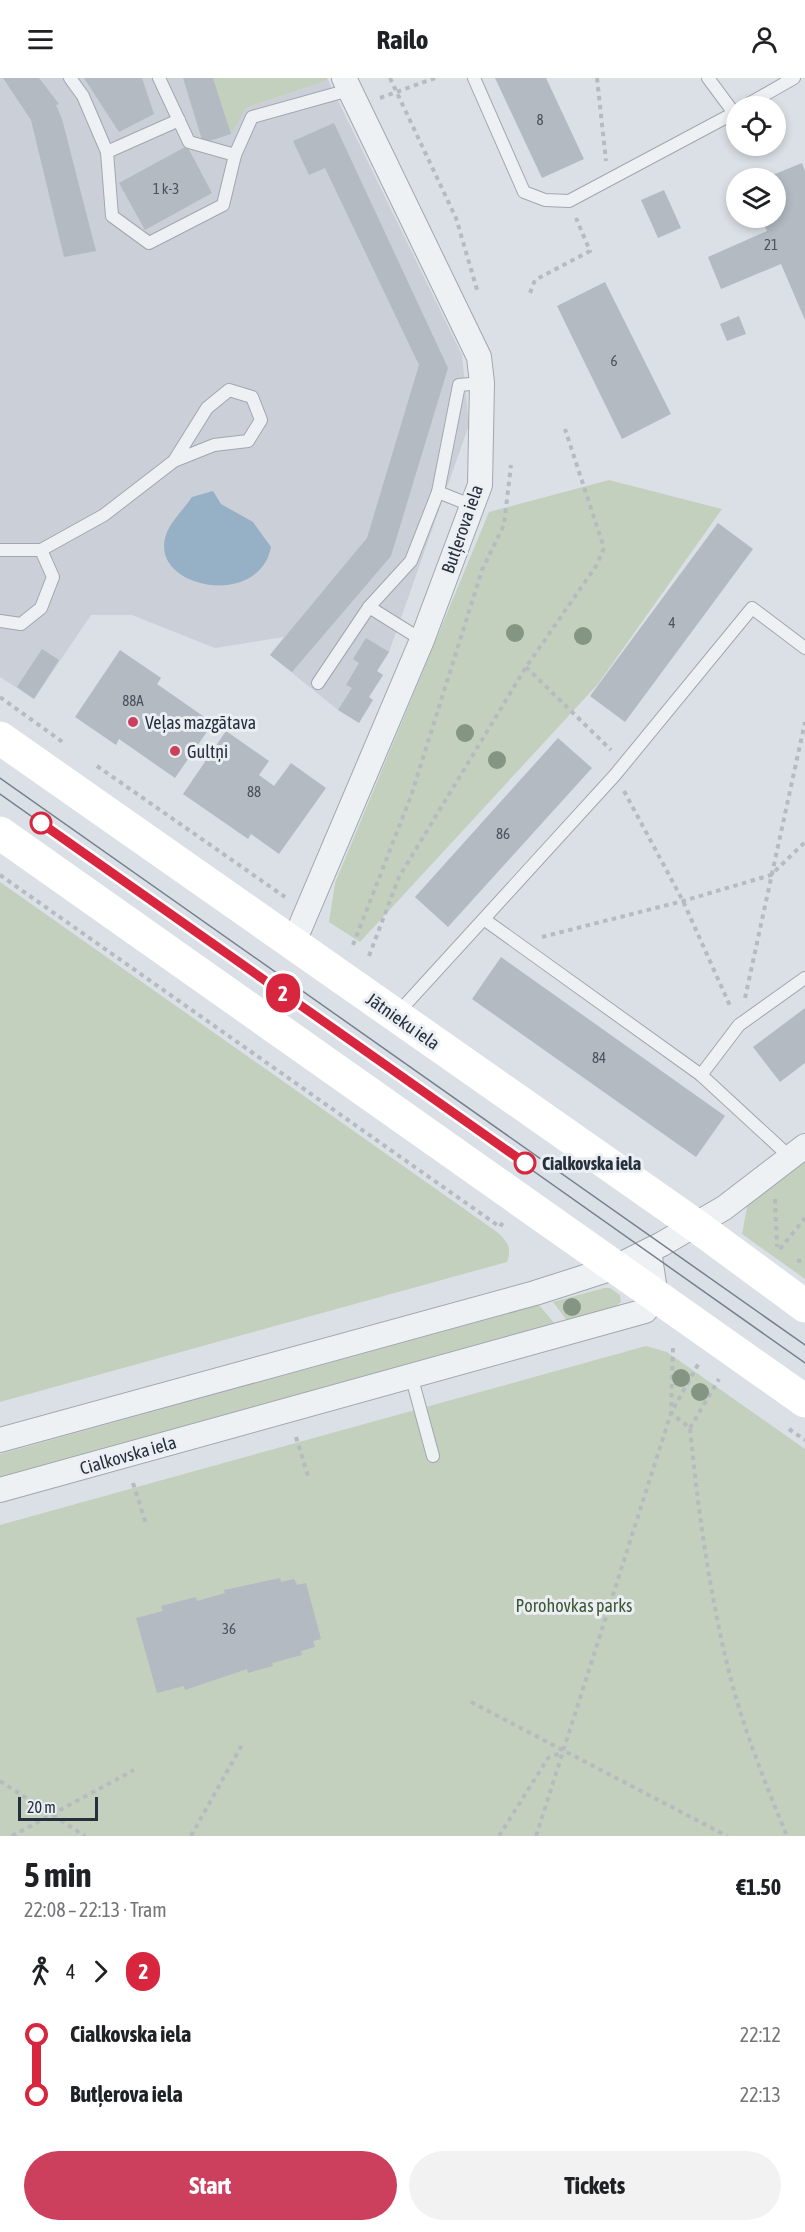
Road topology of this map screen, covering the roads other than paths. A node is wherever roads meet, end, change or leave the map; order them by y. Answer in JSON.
{"nodes":[{"id":1,"x":70,"y":78,"type":"edge"},
{"id":2,"x":159,"y":78,"type":"edge"},
{"id":3,"x":474,"y":78,"type":"edge"},
{"id":4,"x":708,"y":78,"type":"edge"},
{"id":5,"x":794,"y":78,"type":"edge"},
{"id":6,"x":346,"y":84,"type":"edge"},
{"id":7,"x":762,"y":96,"type":"edge"},
{"id":8,"x":726,"y":101,"type":"edge"},
{"id":9,"x":726,"y":117,"type":"edge"},
{"id":10,"x":179,"y":120,"type":"junction"},
{"id":11,"x":107,"y":152,"type":"junction"},
{"id":12,"x":234,"y":155,"type":"junction"},
{"id":13,"x":482,"y":383,"type":"junction"},
{"id":14,"x":174,"y":461,"type":"junction"},
{"id":15,"x":438,"y":492,"type":"junction"},
{"id":16,"x":472,"y":506,"type":"junction"},
{"id":17,"x":0,"y":550,"type":"edge"},
{"id":18,"x":42,"y":550,"type":"junction"},
{"id":19,"x":369,"y":608,"type":"junction"},
{"id":20,"x":0,"y":621,"type":"edge"},
{"id":21,"x":422,"y":640,"type":"junction"},
{"id":22,"x":805,"y":648,"type":"edge"},
{"id":23,"x":318,"y":683,"type":"dead end"},
{"id":24,"x":0,"y":738,"type":"edge"},
{"id":25,"x":0,"y":833,"type":"edge"},
{"id":26,"x":485,"y":920,"type":"junction"},
{"id":27,"x":293,"y":944,"type":"junction"},
{"id":28,"x":805,"y":978,"type":"edge"},
{"id":29,"x":395,"y":1016,"type":"junction"},
{"id":30,"x":700,"y":1075,"type":"junction"},
{"id":31,"x":798,"y":1151,"type":"edge"},
{"id":32,"x":695,"y":1225,"type":"junction"},
{"id":33,"x":649,"y":1251,"type":"junction"},
{"id":34,"x":616,"y":1267,"type":"junction"},
{"id":35,"x":656,"y":1297,"type":"junction"},
{"id":36,"x":805,"y":1306,"type":"edge"},
{"id":37,"x":411,"y":1375,"type":"junction"},
{"id":38,"x":805,"y":1401,"type":"edge"},
{"id":39,"x":0,"y":1440,"type":"edge"},
{"id":40,"x":433,"y":1456,"type":"dead end"},
{"id":41,"x":0,"y":1490,"type":"edge"}],
"edges":[{"from":1,"to":11,"type":"lane"},
{"from":2,"to":10,"type":"lane"},
{"from":3,"to":9,"type":"lane"},
{"from":4,"to":8,"type":"lane"},
{"from":5,"to":7,"type":"lane"},
{"from":6,"to":12,"type":"lane"},
{"from":6,"to":13,"type":"street","name":"Butļerova iela"},
{"from":10,"to":11,"type":"lane"},
{"from":10,"to":12,"type":"lane"},
{"from":11,"to":12,"type":"lane"},
{"from":13,"to":15,"type":"lane"},
{"from":13,"to":16,"type":"street","name":"Butļerova iela"},
{"from":14,"to":14,"type":"lane"},
{"from":14,"to":18,"type":"lane"},
{"from":15,"to":16,"type":"lane"},
{"from":15,"to":19,"type":"lane"},
{"from":16,"to":21,"type":"street","name":"Butļerova iela"},
{"from":17,"to":18,"type":"lane"},
{"from":18,"to":20,"type":"lane"},
{"from":19,"to":21,"type":"lane"},
{"from":19,"to":23,"type":"lane"},
{"from":21,"to":27,"type":"street","name":"Butļerova iela"},
{"from":22,"to":26,"type":"lane"},
{"from":24,"to":27,"type":"street","name":"Jātnieku iela"},
{"from":25,"to":34,"type":"street"},
{"from":26,"to":29,"type":"lane"},
{"from":26,"to":30,"type":"lane"},
{"from":27,"to":29,"type":"street","name":"Jātnieku iela"},
{"from":28,"to":30,"type":"lane"},
{"from":29,"to":32,"type":"street","name":"Jātnieku iela"},
{"from":30,"to":31,"type":"lane"},
{"from":31,"to":32,"type":"street"},
{"from":32,"to":33,"type":"street"},
{"from":32,"to":36,"type":"street","name":"Jātnieku iela"},
{"from":33,"to":34,"type":"street"},
{"from":33,"to":35,"type":"street"},
{"from":34,"to":35,"type":"street"},
{"from":34,"to":39,"type":"street"},
{"from":35,"to":37,"type":"street","name":"Cialkovska iela"},
{"from":35,"to":38,"type":"street"},
{"from":37,"to":40,"type":"lane"},
{"from":37,"to":41,"type":"street","name":"Cialkovska iela"}]}
